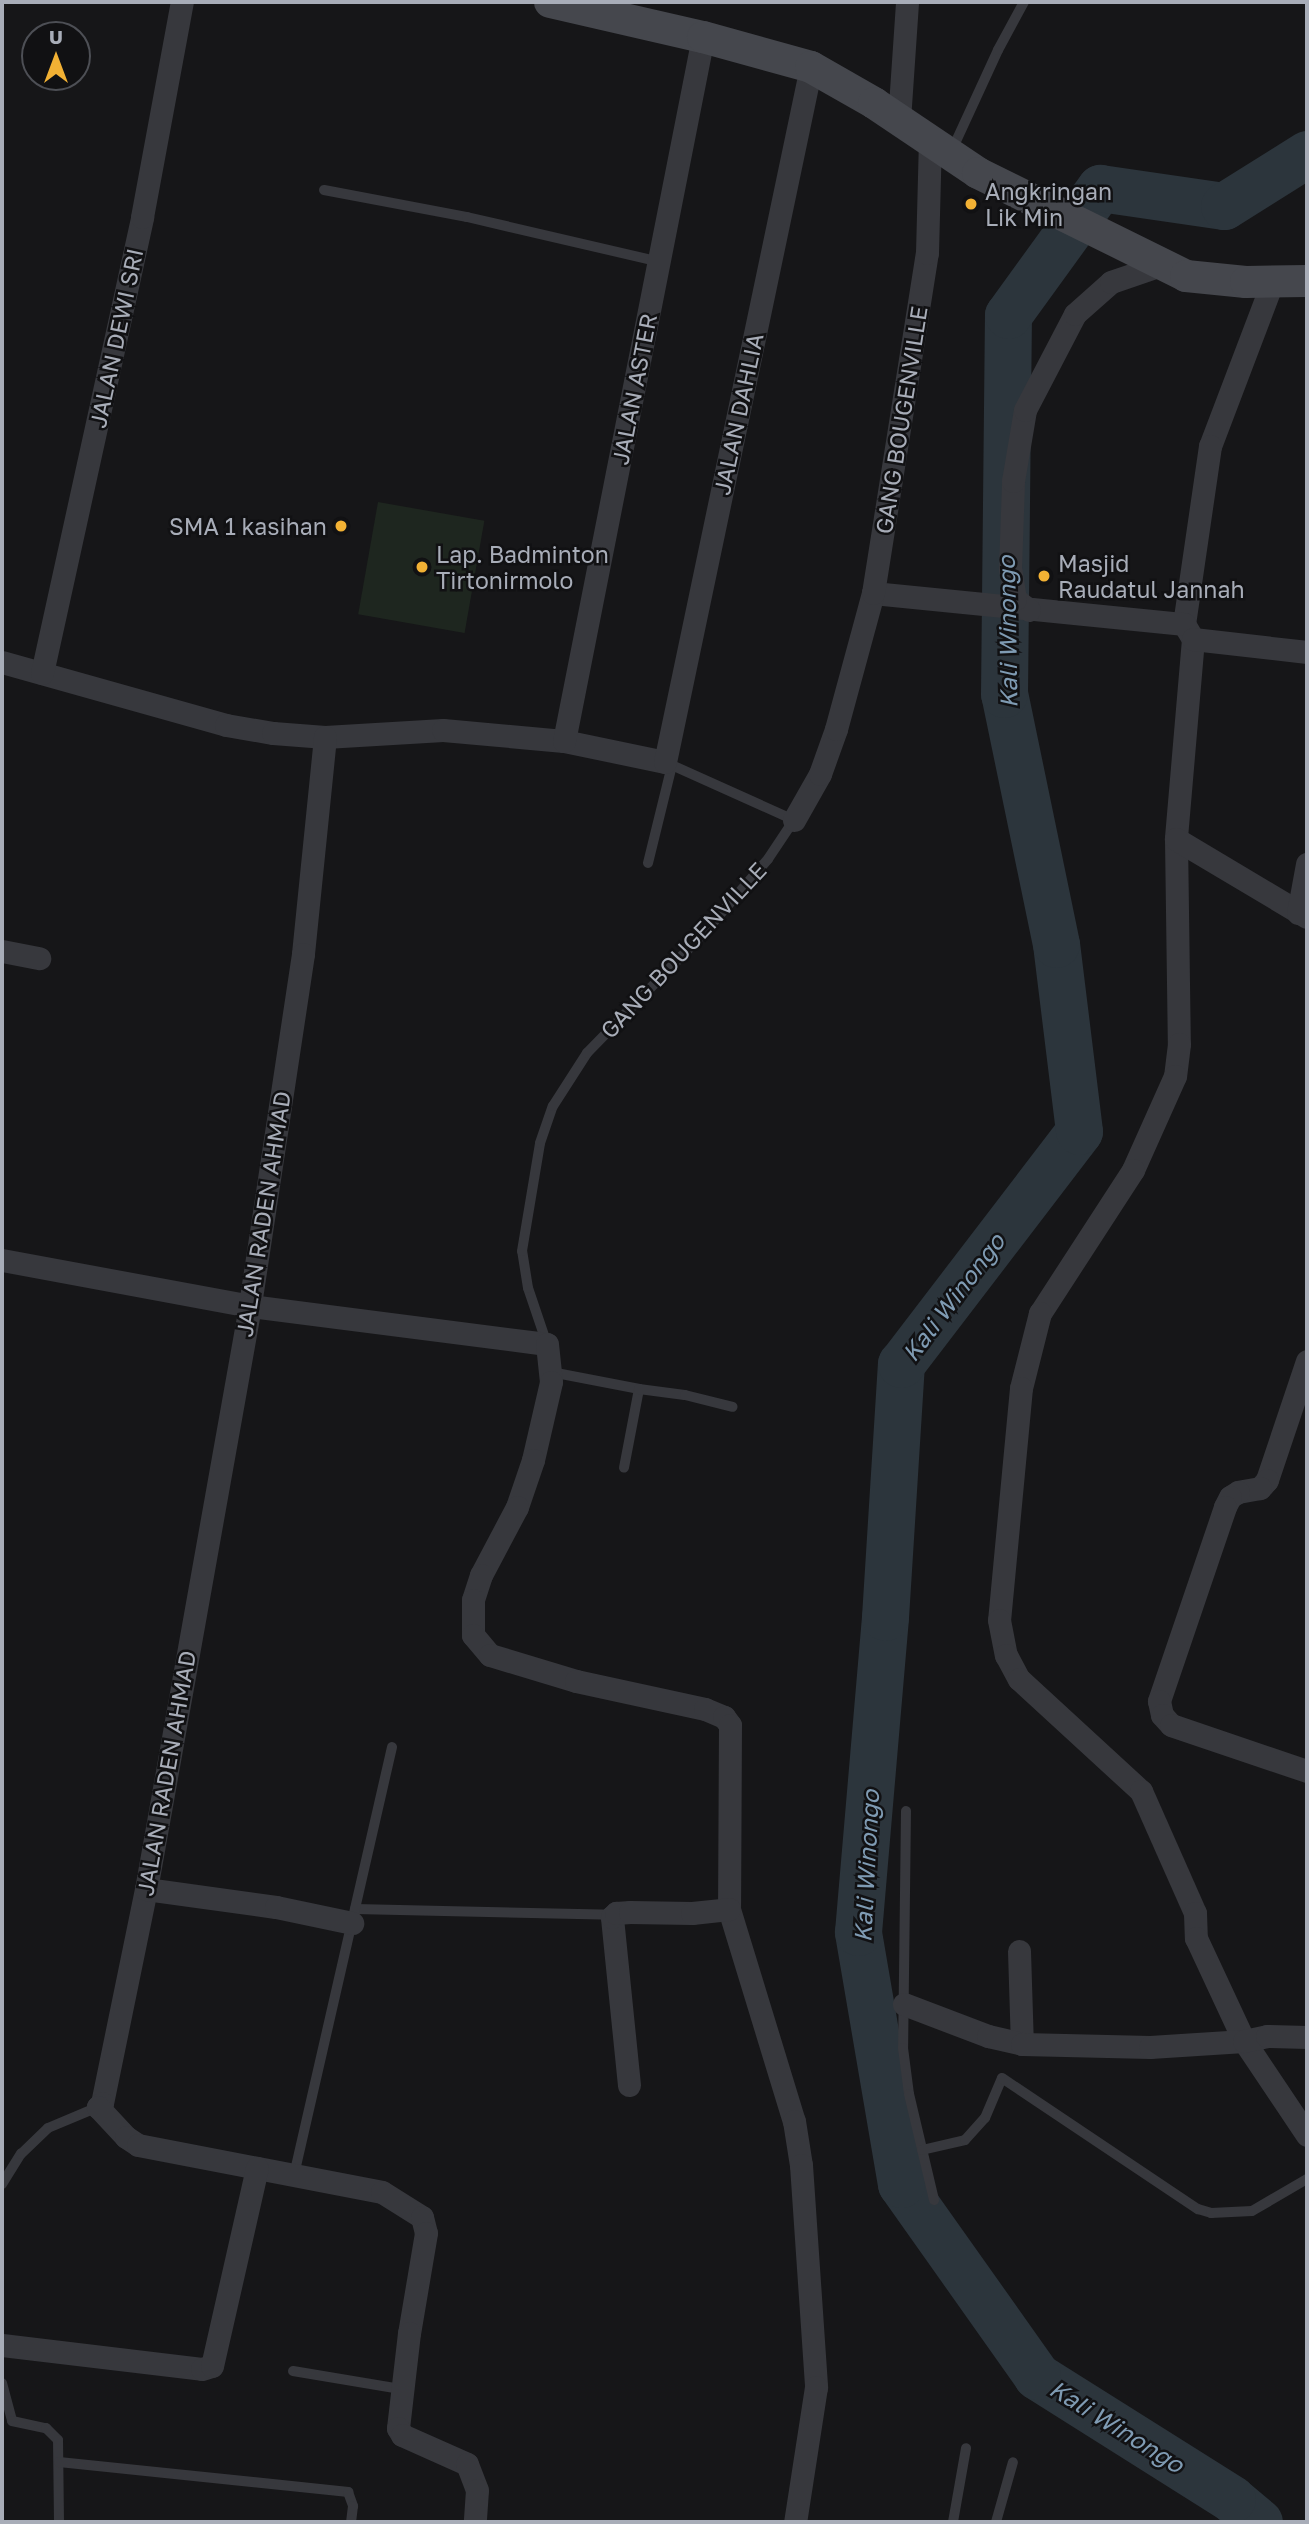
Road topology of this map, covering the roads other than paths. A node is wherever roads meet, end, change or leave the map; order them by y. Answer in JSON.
{"nodes":[{"id":1,"x":182,"y":2,"type":"edge"},
{"id":2,"x":550,"y":2,"type":"edge"},
{"id":3,"x":907,"y":2,"type":"edge"},
{"id":4,"x":1024,"y":2,"type":"edge"},
{"id":5,"x":703,"y":37,"type":"junction"},
{"id":6,"x":811,"y":67,"type":"junction"},
{"id":7,"x":898,"y":120,"type":"junction"},
{"id":8,"x":940,"y":148,"type":"junction"},
{"id":9,"x":324,"y":190,"type":"dead end"},
{"id":10,"x":660,"y":262,"type":"junction"},
{"id":11,"x":1161,"y":265,"type":"junction"},
{"id":12,"x":1306,"y":280,"type":"edge"},
{"id":13,"x":1272,"y":283,"type":"junction"},
{"id":14,"x":873,"y":593,"type":"junction"},
{"id":15,"x":1024,"y":609,"type":"junction"},
{"id":16,"x":1189,"y":631,"type":"junction"},
{"id":17,"x":1307,"y":652,"type":"edge"},
{"id":18,"x":2,"y":662,"type":"edge"},
{"id":19,"x":41,"y":673,"type":"junction"},
{"id":20,"x":325,"y":737,"type":"junction"},
{"id":21,"x":564,"y":741,"type":"junction"},
{"id":22,"x":669,"y":763,"type":"junction"},
{"id":23,"x":790,"y":818,"type":"junction"},
{"id":24,"x":1176,"y":839,"type":"junction"},
{"id":25,"x":648,"y":863,"type":"dead end"},
{"id":26,"x":1307,"y":864,"type":"edge"},
{"id":27,"x":1303,"y":915,"type":"edge"},
{"id":28,"x":2,"y":951,"type":"edge"},
{"id":29,"x":39,"y":957,"type":"dead end"},
{"id":30,"x":2,"y":1260,"type":"edge"},
{"id":31,"x":250,"y":1306,"type":"junction"},
{"id":32,"x":533,"y":1342,"type":"junction"},
{"id":33,"x":551,"y":1372,"type":"junction"},
{"id":34,"x":1305,"y":1375,"type":"edge"},
{"id":35,"x":639,"y":1388,"type":"junction"},
{"id":36,"x":733,"y":1407,"type":"dead end"},
{"id":37,"x":624,"y":1468,"type":"dead end"},
{"id":38,"x":392,"y":1746,"type":"dead end"},
{"id":39,"x":1307,"y":1770,"type":"edge"},
{"id":40,"x":905,"y":1811,"type":"dead end"},
{"id":41,"x":146,"y":1889,"type":"junction"},
{"id":42,"x":729,"y":1909,"type":"junction"},
{"id":43,"x":613,"y":1915,"type":"junction"},
{"id":44,"x":353,"y":1916,"type":"junction"},
{"id":45,"x":1019,"y":1951,"type":"dead end"},
{"id":46,"x":904,"y":2004,"type":"junction"},
{"id":47,"x":1307,"y":2037,"type":"edge"},
{"id":48,"x":1254,"y":2039,"type":"junction"},
{"id":49,"x":1022,"y":2044,"type":"junction"},
{"id":50,"x":629,"y":2085,"type":"dead end"},
{"id":51,"x":98,"y":2107,"type":"junction"},
{"id":52,"x":1307,"y":2135,"type":"edge"},
{"id":53,"x":922,"y":2150,"type":"junction"},
{"id":54,"x":257,"y":2168,"type":"junction"},
{"id":55,"x":294,"y":2175,"type":"junction"},
{"id":56,"x":1307,"y":2179,"type":"edge"},
{"id":57,"x":2,"y":2183,"type":"edge"},
{"id":58,"x":934,"y":2200,"type":"dead end"},
{"id":59,"x":2,"y":2345,"type":"edge"},
{"id":60,"x":293,"y":2371,"type":"dead end"},
{"id":61,"x":2,"y":2383,"type":"edge"},
{"id":62,"x":401,"y":2389,"type":"junction"},
{"id":63,"x":966,"y":2448,"type":"dead end"},
{"id":64,"x":59,"y":2462,"type":"junction"},
{"id":65,"x":1013,"y":2462,"type":"dead end"},
{"id":66,"x":59,"y":2522,"type":"edge"},
{"id":67,"x":351,"y":2522,"type":"edge"},
{"id":68,"x":475,"y":2522,"type":"edge"},
{"id":69,"x":795,"y":2522,"type":"edge"},
{"id":70,"x":953,"y":2522,"type":"edge"},
{"id":71,"x":996,"y":2522,"type":"edge"}],
"edges":[{"from":1,"to":19,"type":"street","name":"JALAN DEWI SRI"},
{"from":2,"to":5,"type":"street"},
{"from":3,"to":7,"type":"street"},
{"from":4,"to":8,"type":"lane"},
{"from":5,"to":6,"type":"street"},
{"from":5,"to":10,"type":"street","name":"JALAN ASTER"},
{"from":6,"to":7,"type":"street"},
{"from":6,"to":22,"type":"street","name":"JALAN DAHLIA"},
{"from":7,"to":8,"type":"street"},
{"from":8,"to":11,"type":"street"},
{"from":8,"to":14,"type":"street","name":"GANG BOUGENVILLE"},
{"from":9,"to":10,"type":"lane"},
{"from":10,"to":21,"type":"street","name":"JALAN ASTER"},
{"from":11,"to":13,"type":"street"},
{"from":11,"to":15,"type":"street"},
{"from":12,"to":13,"type":"street"},
{"from":13,"to":16,"type":"street"},
{"from":14,"to":15,"type":"street"},
{"from":14,"to":23,"type":"street","name":"GANG BOUGENVILLE"},
{"from":15,"to":16,"type":"street"},
{"from":16,"to":17,"type":"street"},
{"from":16,"to":24,"type":"street"},
{"from":18,"to":19,"type":"street"},
{"from":19,"to":20,"type":"street"},
{"from":20,"to":21,"type":"street"},
{"from":20,"to":31,"type":"street","name":"JALAN RADEN AHMAD"},
{"from":21,"to":22,"type":"street"},
{"from":22,"to":23,"type":"lane"},
{"from":22,"to":25,"type":"lane"},
{"from":23,"to":32,"type":"lane","name":"GANG BOUGENVILLE"},
{"from":24,"to":27,"type":"street"},
{"from":24,"to":48,"type":"street"},
{"from":26,"to":27,"type":"street"},
{"from":28,"to":29,"type":"street"},
{"from":30,"to":31,"type":"street"},
{"from":31,"to":32,"type":"street"},
{"from":31,"to":41,"type":"street","name":"JALAN RADEN AHMAD"},
{"from":32,"to":33,"type":"street"},
{"from":33,"to":35,"type":"lane"},
{"from":33,"to":42,"type":"street"},
{"from":34,"to":39,"type":"street"},
{"from":35,"to":36,"type":"lane"},
{"from":35,"to":37,"type":"lane"},
{"from":38,"to":44,"type":"lane"},
{"from":40,"to":46,"type":"lane"},
{"from":41,"to":44,"type":"street"},
{"from":41,"to":51,"type":"street","name":"JALAN RADEN AHMAD"},
{"from":42,"to":43,"type":"street"},
{"from":42,"to":69,"type":"street"},
{"from":43,"to":44,"type":"lane"},
{"from":43,"to":50,"type":"street"},
{"from":44,"to":55,"type":"lane"},
{"from":45,"to":49,"type":"street"},
{"from":46,"to":49,"type":"street"},
{"from":46,"to":53,"type":"lane"},
{"from":47,"to":48,"type":"street"},
{"from":48,"to":49,"type":"street"},
{"from":48,"to":52,"type":"street"},
{"from":51,"to":54,"type":"street"},
{"from":51,"to":57,"type":"lane"},
{"from":53,"to":56,"type":"lane"},
{"from":53,"to":58,"type":"lane"},
{"from":54,"to":55,"type":"street"},
{"from":54,"to":59,"type":"street"},
{"from":55,"to":62,"type":"street"},
{"from":60,"to":62,"type":"lane"},
{"from":61,"to":64,"type":"lane"},
{"from":62,"to":68,"type":"street"},
{"from":63,"to":70,"type":"lane"},
{"from":64,"to":66,"type":"lane"},
{"from":64,"to":67,"type":"lane"},
{"from":65,"to":71,"type":"lane"}]}
